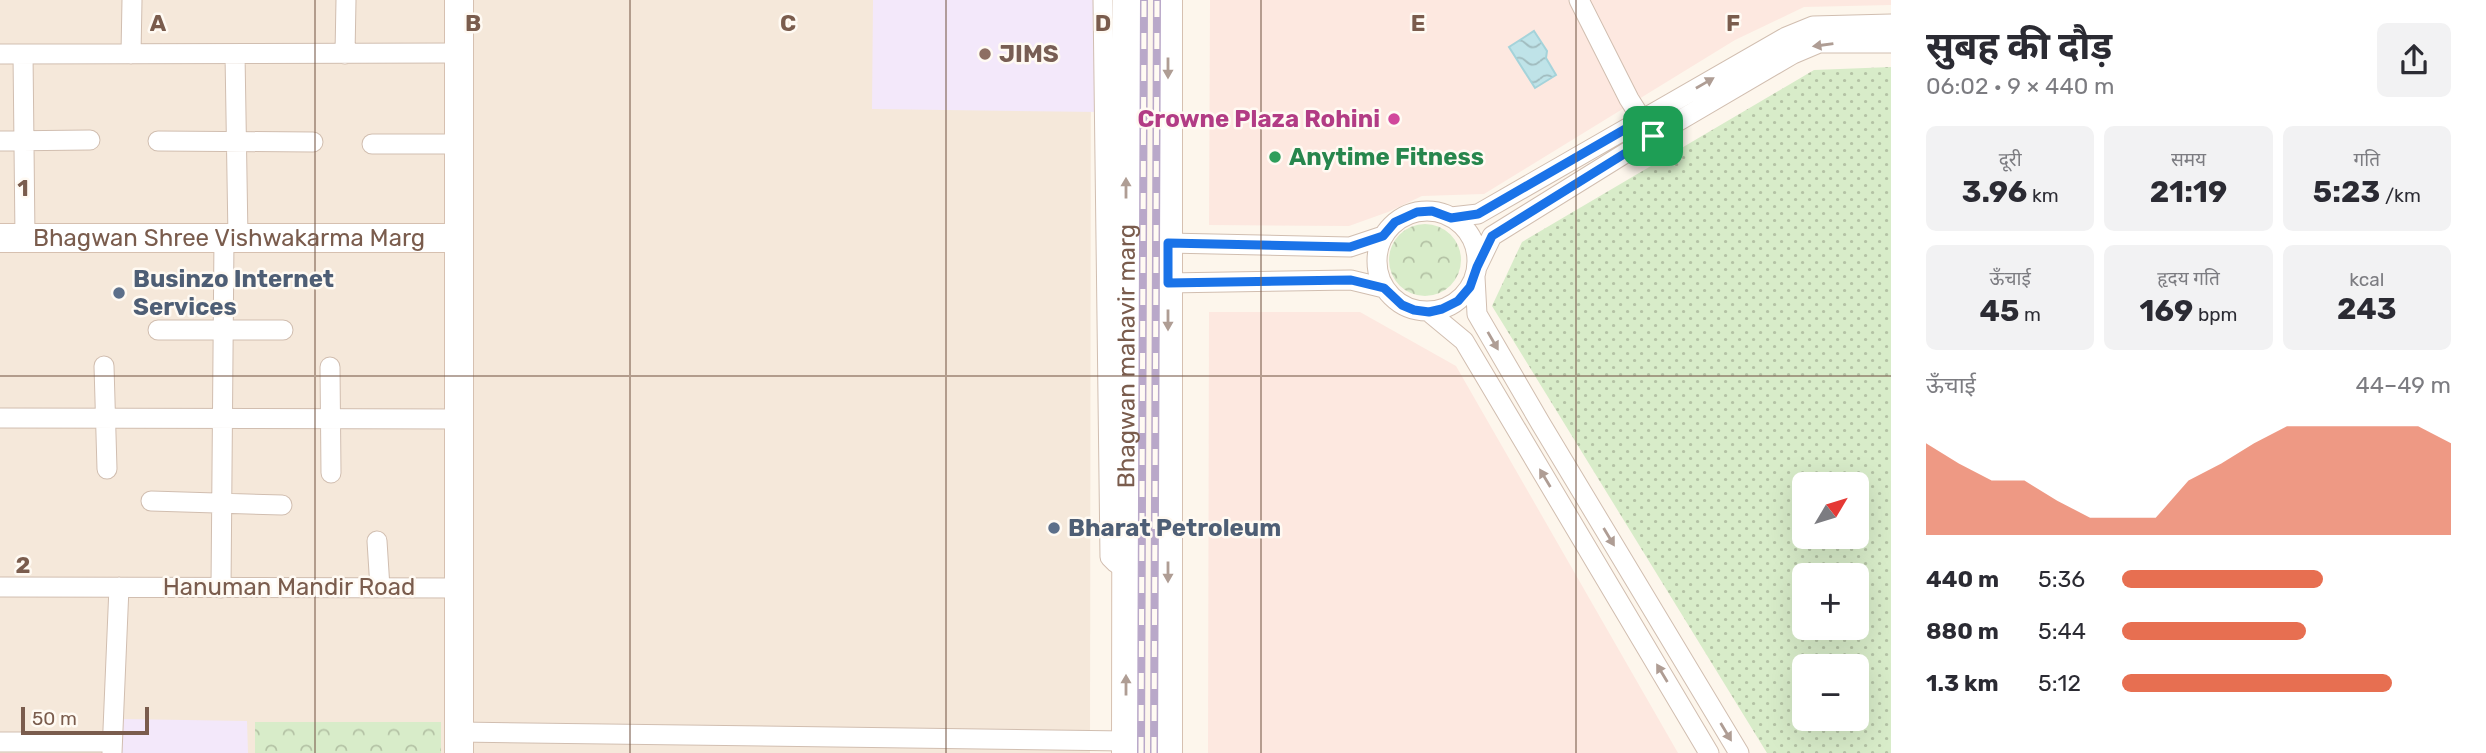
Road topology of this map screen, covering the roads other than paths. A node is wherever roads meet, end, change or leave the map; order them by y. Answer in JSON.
{"nodes":[{"id":1,"x":132,"y":0,"type":"edge"},
{"id":2,"x":346,"y":0,"type":"edge"},
{"id":3,"x":459,"y":0,"type":"edge"},
{"id":4,"x":1103,"y":0,"type":"edge"},
{"id":5,"x":1127,"y":0,"type":"edge"},
{"id":6,"x":1168,"y":0,"type":"edge"},
{"id":7,"x":1579,"y":0,"type":"edge"},
{"id":8,"x":1891,"y":24,"type":"edge"},
{"id":9,"x":1891,"y":43,"type":"edge"},
{"id":10,"x":459,"y":53,"type":"junction"},
{"id":11,"x":0,"y":54,"type":"edge"},
{"id":12,"x":23,"y":54,"type":"junction"},
{"id":13,"x":131,"y":54,"type":"junction"},
{"id":14,"x":234,"y":54,"type":"junction"},
{"id":15,"x":345,"y":54,"type":"junction"},
{"id":16,"x":1647,"y":128,"type":"junction"},
{"id":17,"x":90,"y":140,"type":"dead end"},
{"id":18,"x":0,"y":141,"type":"edge"},
{"id":19,"x":24,"y":141,"type":"junction"},
{"id":20,"x":158,"y":141,"type":"dead end"},
{"id":21,"x":236,"y":142,"type":"junction"},
{"id":22,"x":313,"y":142,"type":"dead end"},
{"id":23,"x":372,"y":144,"type":"dead end"},
{"id":24,"x":458,"y":144,"type":"junction"},
{"id":25,"x":1451,"y":218,"type":"junction"},
{"id":26,"x":1383,"y":236,"type":"junction"},
{"id":27,"x":13,"y":238,"type":"edge"},
{"id":28,"x":231,"y":238,"type":"junction"},
{"id":29,"x":458,"y":238,"type":"junction"},
{"id":30,"x":1168,"y":243,"type":"junction"},
{"id":31,"x":1476,"y":272,"type":"junction"},
{"id":32,"x":1168,"y":283,"type":"junction"},
{"id":33,"x":1384,"y":288,"type":"junction"},
{"id":34,"x":1429,"y":312,"type":"junction"},
{"id":35,"x":158,"y":330,"type":"dead end"},
{"id":36,"x":224,"y":330,"type":"junction"},
{"id":37,"x":284,"y":330,"type":"dead end"},
{"id":38,"x":104,"y":366,"type":"dead end"},
{"id":39,"x":330,"y":367,"type":"dead end"},
{"id":40,"x":0,"y":418,"type":"edge"},
{"id":41,"x":106,"y":418,"type":"junction"},
{"id":42,"x":223,"y":418,"type":"junction"},
{"id":43,"x":330,"y":419,"type":"junction"},
{"id":44,"x":461,"y":419,"type":"junction"},
{"id":45,"x":107,"y":469,"type":"dead end"},
{"id":46,"x":331,"y":473,"type":"dead end"},
{"id":47,"x":151,"y":501,"type":"dead end"},
{"id":48,"x":222,"y":503,"type":"junction"},
{"id":49,"x":282,"y":505,"type":"dead end"},
{"id":50,"x":1168,"y":505,"type":"junction"},
{"id":51,"x":1126,"y":509,"type":"junction"},
{"id":52,"x":377,"y":541,"type":"dead end"},
{"id":53,"x":1126,"y":562,"type":"junction"},
{"id":54,"x":0,"y":587,"type":"edge"},
{"id":55,"x":119,"y":587,"type":"junction"},
{"id":56,"x":380,"y":587,"type":"junction"},
{"id":57,"x":221,"y":588,"type":"junction"},
{"id":58,"x":460,"y":588,"type":"junction"},
{"id":59,"x":0,"y":742,"type":"edge"},
{"id":60,"x":459,"y":742,"type":"edge"},
{"id":61,"x":112,"y":747,"type":"edge"},
{"id":62,"x":1126,"y":747,"type":"edge"},
{"id":63,"x":1168,"y":753,"type":"edge"},
{"id":64,"x":1709,"y":753,"type":"edge"},
{"id":65,"x":1739,"y":753,"type":"edge"}],
"edges":[{"from":1,"to":13,"type":"street"},
{"from":2,"to":15,"type":"street"},
{"from":3,"to":10,"type":"main road"},
{"from":4,"to":53,"type":"street"},
{"from":51,"to":5,"type":"main road","name":"Bhagwan mahavir marg","one_way":true},
{"from":6,"to":30,"type":"main road","name":"Bhagwan mahavir marg","one_way":true},
{"from":7,"to":16,"type":"street"},
{"from":16,"to":8,"type":"street","one_way":true},
{"from":9,"to":16,"type":"street","one_way":true},
{"from":10,"to":15,"type":"street"},
{"from":10,"to":24,"type":"main road"},
{"from":11,"to":12,"type":"street"},
{"from":12,"to":13,"type":"street"},
{"from":12,"to":19,"type":"street"},
{"from":13,"to":14,"type":"street"},
{"from":14,"to":15,"type":"street"},
{"from":14,"to":21,"type":"street"},
{"from":16,"to":25,"type":"street"},
{"from":16,"to":31,"type":"street"},
{"from":17,"to":19,"type":"street"},
{"from":18,"to":19,"type":"street"},
{"from":19,"to":27,"type":"street"},
{"from":20,"to":21,"type":"street"},
{"from":21,"to":22,"type":"street"},
{"from":21,"to":28,"type":"street"},
{"from":23,"to":24,"type":"street"},
{"from":24,"to":29,"type":"main road"},
{"from":25,"to":26,"type":"street"},
{"from":25,"to":31,"type":"street"},
{"from":26,"to":30,"type":"street"},
{"from":26,"to":33,"type":"street"},
{"from":27,"to":28,"type":"main road","name":"Bhagwan Shree Vishwakarma Marg"},
{"from":28,"to":29,"type":"main road","name":"Bhagwan Shree Vishwakarma Marg"},
{"from":28,"to":36,"type":"street"},
{"from":29,"to":44,"type":"main road"},
{"from":30,"to":32,"type":"main road","name":"Bhagwan mahavir marg"},
{"from":31,"to":34,"type":"street"},
{"from":31,"to":65,"type":"street","one_way":true},
{"from":32,"to":33,"type":"street"},
{"from":32,"to":50,"type":"main road","name":"Bhagwan mahavir marg","one_way":true},
{"from":33,"to":34,"type":"street"},
{"from":64,"to":34,"type":"street","one_way":true},
{"from":35,"to":36,"type":"street"},
{"from":36,"to":37,"type":"street"},
{"from":36,"to":42,"type":"street"},
{"from":38,"to":41,"type":"street"},
{"from":39,"to":43,"type":"street"},
{"from":40,"to":41,"type":"street"},
{"from":41,"to":42,"type":"street"},
{"from":41,"to":45,"type":"street"},
{"from":42,"to":43,"type":"street"},
{"from":42,"to":48,"type":"street"},
{"from":43,"to":44,"type":"street"},
{"from":43,"to":46,"type":"street"},
{"from":44,"to":58,"type":"main road"},
{"from":47,"to":48,"type":"street"},
{"from":48,"to":49,"type":"street"},
{"from":48,"to":57,"type":"street"},
{"from":50,"to":51,"type":"main road"},
{"from":50,"to":63,"type":"main road","name":"Bhagwan mahavir marg","one_way":true},
{"from":51,"to":53,"type":"main road","name":"Bhagwan mahavir marg"},
{"from":52,"to":56,"type":"street"},
{"from":62,"to":53,"type":"main road","name":"Bhagwan mahavir marg","one_way":true},
{"from":54,"to":55,"type":"street","name":"Hanuman Mandir Road"},
{"from":55,"to":57,"type":"street","name":"Hanuman Mandir Road"},
{"from":55,"to":61,"type":"street"},
{"from":56,"to":57,"type":"street","name":"Hanuman Mandir Road"},
{"from":56,"to":58,"type":"street","name":"Hanuman Mandir Road"},
{"from":58,"to":60,"type":"main road"},
{"from":59,"to":61,"type":"street"},
{"from":60,"to":62,"type":"street"}]}
